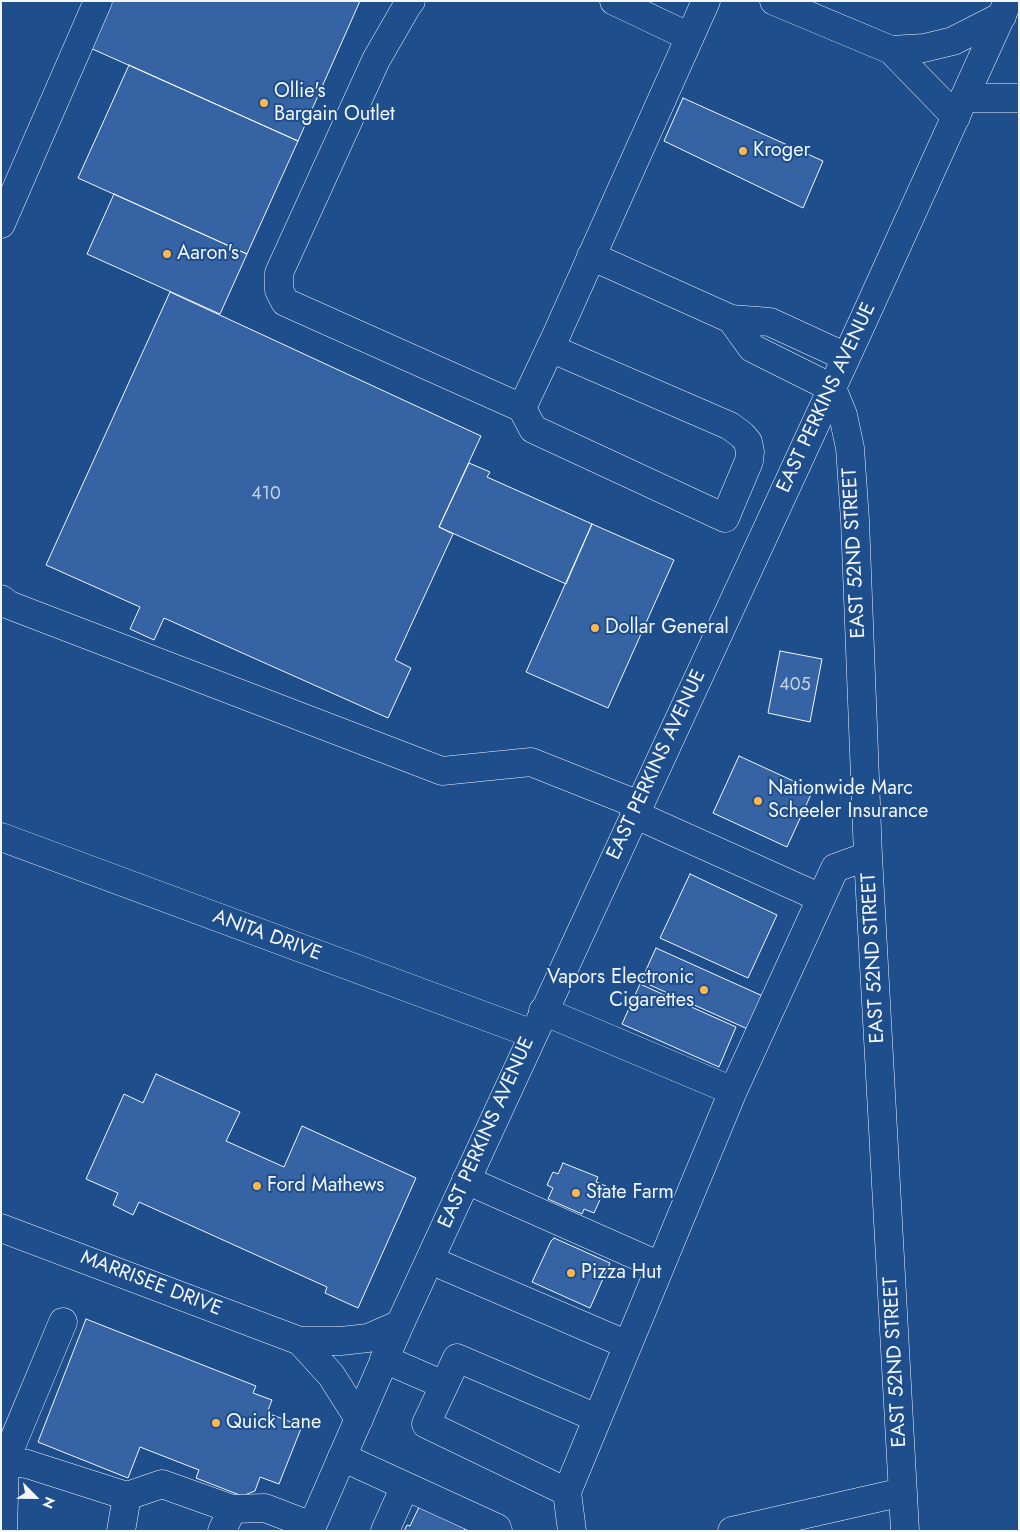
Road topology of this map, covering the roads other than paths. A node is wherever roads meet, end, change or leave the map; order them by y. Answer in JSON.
{"nodes":[{"id":1,"x":98,"y":1,"type":"edge"},
{"id":2,"x":411,"y":1,"type":"edge"},
{"id":3,"x":614,"y":1,"type":"edge"},
{"id":4,"x":706,"y":1,"type":"edge"},
{"id":5,"x":774,"y":1,"type":"edge"},
{"id":6,"x":1005,"y":8,"type":"edge"},
{"id":7,"x":690,"y":37,"type":"junction"},
{"id":8,"x":891,"y":50,"type":"junction"},
{"id":9,"x":1019,"y":98,"type":"edge"},
{"id":10,"x":960,"y":108,"type":"junction"},
{"id":11,"x":1,"y":224,"type":"edge"},
{"id":12,"x":591,"y":256,"type":"junction"},
{"id":13,"x":731,"y":319,"type":"junction"},
{"id":14,"x":550,"y":348,"type":"junction"},
{"id":15,"x":846,"y":357,"type":"junction"},
{"id":16,"x":832,"y":388,"type":"junction"},
{"id":17,"x":522,"y":408,"type":"junction"},
{"id":18,"x":1,"y":599,"type":"edge"},
{"id":19,"x":636,"y":810,"type":"junction"},
{"id":20,"x":1,"y":837,"type":"edge"},
{"id":21,"x":868,"y":856,"type":"junction"},
{"id":22,"x":821,"y":898,"type":"junction"},
{"id":23,"x":538,"y":1022,"type":"junction"},
{"id":24,"x":733,"y":1090,"type":"junction"},
{"id":25,"x":466,"y":1180,"type":"junction"},
{"id":26,"x":1,"y":1228,"type":"edge"},
{"id":27,"x":430,"y":1260,"type":"junction"},
{"id":28,"x":660,"y":1266,"type":"junction"},
{"id":29,"x":63,"y":1322,"type":"dead end"},
{"id":30,"x":400,"y":1324,"type":"junction"},
{"id":31,"x":300,"y":1341,"type":"junction"},
{"id":32,"x":628,"y":1345,"type":"junction"},
{"id":33,"x":384,"y":1359,"type":"junction"},
{"id":34,"x":444,"y":1385,"type":"junction"},
{"id":35,"x":597,"y":1418,"type":"junction"},
{"id":36,"x":359,"y":1419,"type":"junction"},
{"id":37,"x":342,"y":1457,"type":"junction"},
{"id":38,"x":3,"y":1461,"type":"edge"},
{"id":39,"x":405,"y":1486,"type":"junction"},
{"id":40,"x":567,"y":1492,"type":"junction"},
{"id":41,"x":903,"y":1492,"type":"junction"},
{"id":42,"x":127,"y":1496,"type":"junction"},
{"id":43,"x":227,"y":1520,"type":"edge"},
{"id":44,"x":311,"y":1528,"type":"edge"},
{"id":45,"x":3,"y":1531,"type":"edge"},
{"id":46,"x":121,"y":1531,"type":"edge"},
{"id":47,"x":385,"y":1531,"type":"edge"},
{"id":48,"x":498,"y":1531,"type":"edge"},
{"id":49,"x":572,"y":1531,"type":"edge"},
{"id":50,"x":732,"y":1531,"type":"edge"},
{"id":51,"x":905,"y":1531,"type":"edge"}],
"edges":[{"from":1,"to":11,"type":"street"},
{"from":2,"to":17,"type":"street"},
{"from":3,"to":7,"type":"street"},
{"from":4,"to":7,"type":"street"},
{"from":5,"to":8,"type":"street"},
{"from":6,"to":8,"type":"street"},
{"from":6,"to":10,"type":"street","name":"EAST PERKINS AVENUE"},
{"from":7,"to":12,"type":"street"},
{"from":8,"to":10,"type":"street"},
{"from":9,"to":10,"type":"street"},
{"from":10,"to":15,"type":"street","name":"EAST PERKINS AVENUE"},
{"from":12,"to":13,"type":"street"},
{"from":12,"to":14,"type":"street"},
{"from":13,"to":15,"type":"street"},
{"from":13,"to":16,"type":"street"},
{"from":14,"to":17,"type":"street"},
{"from":14,"to":17,"type":"street"},
{"from":15,"to":16,"type":"street","name":"EAST PERKINS AVENUE"},
{"from":16,"to":19,"type":"street","name":"EAST PERKINS AVENUE"},
{"from":16,"to":21,"type":"street","name":"EAST 52ND STREET"},
{"from":18,"to":19,"type":"street"},
{"from":19,"to":22,"type":"street"},
{"from":19,"to":23,"type":"street","name":"EAST PERKINS AVENUE"},
{"from":20,"to":23,"type":"street","name":"ANITA DRIVE"},
{"from":21,"to":22,"type":"street"},
{"from":21,"to":41,"type":"street","name":"EAST 52ND STREET"},
{"from":22,"to":24,"type":"street"},
{"from":23,"to":24,"type":"street","name":"ANITA DRIVE"},
{"from":23,"to":25,"type":"street","name":"EAST PERKINS AVENUE"},
{"from":24,"to":28,"type":"street"},
{"from":25,"to":27,"type":"street","name":"EAST PERKINS AVENUE"},
{"from":25,"to":28,"type":"street"},
{"from":26,"to":31,"type":"street","name":"MARRISEE DRIVE"},
{"from":27,"to":30,"type":"street","name":"EAST PERKINS AVENUE"},
{"from":27,"to":32,"type":"street"},
{"from":28,"to":32,"type":"street"},
{"from":29,"to":38,"type":"street"},
{"from":30,"to":31,"type":"street","name":"MARRISEE DRIVE"},
{"from":30,"to":33,"type":"street","name":"EAST PERKINS AVENUE"},
{"from":31,"to":36,"type":"street","name":"MARRISEE DRIVE"},
{"from":32,"to":35,"type":"street"},
{"from":33,"to":34,"type":"street"},
{"from":33,"to":36,"type":"street","name":"EAST PERKINS AVENUE"},
{"from":34,"to":35,"type":"street"},
{"from":34,"to":40,"type":"street"},
{"from":35,"to":40,"type":"street"},
{"from":36,"to":37,"type":"street","name":"EAST PERKINS AVENUE"},
{"from":37,"to":39,"type":"street"},
{"from":37,"to":44,"type":"street","name":"EAST PERKINS AVENUE"},
{"from":38,"to":42,"type":"street"},
{"from":38,"to":45,"type":"street"},
{"from":39,"to":47,"type":"street"},
{"from":39,"to":48,"type":"street"},
{"from":40,"to":49,"type":"street"},
{"from":41,"to":50,"type":"street"},
{"from":41,"to":51,"type":"street","name":"EAST 52ND STREET"},
{"from":42,"to":43,"type":"street"},
{"from":42,"to":46,"type":"street"},
{"from":43,"to":44,"type":"street"}]}
